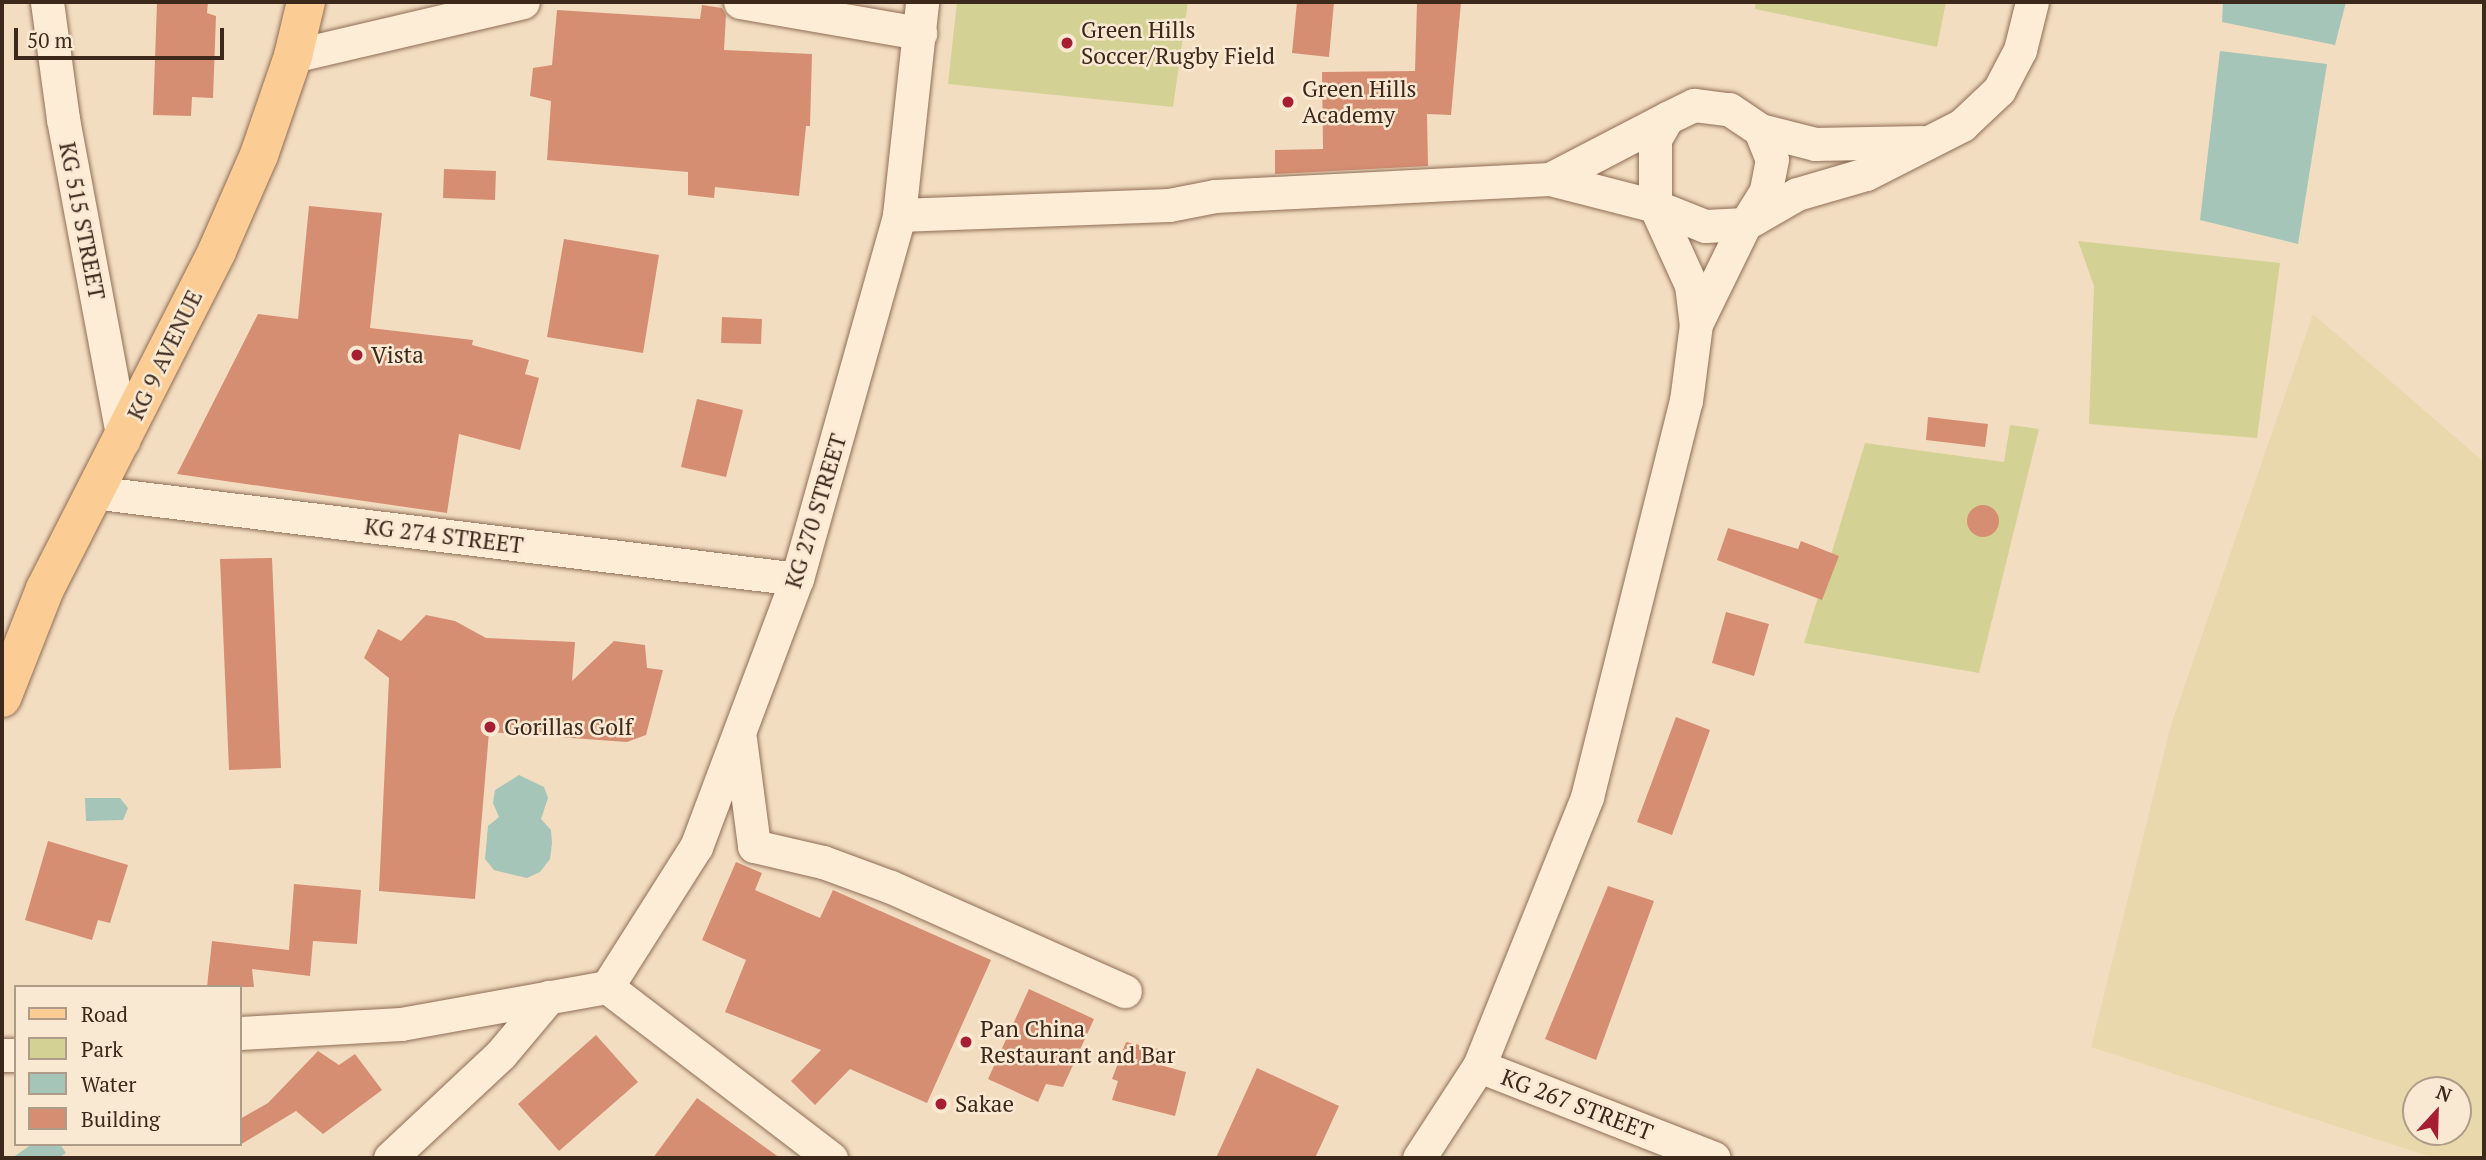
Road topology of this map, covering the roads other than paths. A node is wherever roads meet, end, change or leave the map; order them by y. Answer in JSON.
{"nodes":[{"id":1,"x":47,"y":2,"type":"edge"},
{"id":2,"x":306,"y":2,"type":"edge"},
{"id":3,"x":523,"y":2,"type":"edge"},
{"id":4,"x":740,"y":2,"type":"edge"},
{"id":5,"x":2032,"y":2,"type":"edge"},
{"id":6,"x":921,"y":18,"type":"edge"},
{"id":7,"x":293,"y":56,"type":"junction"},
{"id":8,"x":1667,"y":118,"type":"junction"},
{"id":9,"x":1760,"y":130,"type":"junction"},
{"id":10,"x":1927,"y":141,"type":"junction"},
{"id":11,"x":1550,"y":179,"type":"junction"},
{"id":12,"x":1655,"y":206,"type":"junction"},
{"id":13,"x":899,"y":215,"type":"junction"},
{"id":14,"x":1745,"y":224,"type":"junction"},
{"id":15,"x":1696,"y":324,"type":"junction"},
{"id":16,"x":123,"y":440,"type":"junction"},
{"id":17,"x":92,"y":492,"type":"junction"},
{"id":18,"x":797,"y":579,"type":"junction"},
{"id":19,"x":2,"y":698,"type":"edge"},
{"id":20,"x":740,"y":732,"type":"junction"},
{"id":21,"x":607,"y":987,"type":"junction"},
{"id":22,"x":1125,"y":991,"type":"dead end"},
{"id":23,"x":549,"y":997,"type":"junction"},
{"id":24,"x":242,"y":1033,"type":"edge"},
{"id":25,"x":1479,"y":1066,"type":"junction"},
{"id":26,"x":390,"y":1158,"type":"edge"},
{"id":27,"x":831,"y":1158,"type":"edge"},
{"id":28,"x":1419,"y":1158,"type":"edge"},
{"id":29,"x":1714,"y":1158,"type":"edge"}],
"edges":[{"from":1,"to":16,"type":"street","name":"KG 515 STREET"},
{"from":2,"to":7,"type":"main road","name":"KG 9 AVENUE"},
{"from":3,"to":7,"type":"street"},
{"from":4,"to":6,"type":"street"},
{"from":5,"to":10,"type":"street"},
{"from":6,"to":13,"type":"street","name":"KG 270 STREET"},
{"from":7,"to":16,"type":"main road","name":"KG 9 AVENUE"},
{"from":8,"to":9,"type":"street"},
{"from":8,"to":11,"type":"street"},
{"from":8,"to":12,"type":"street"},
{"from":9,"to":10,"type":"street"},
{"from":9,"to":14,"type":"street"},
{"from":10,"to":14,"type":"street"},
{"from":11,"to":12,"type":"street"},
{"from":11,"to":13,"type":"street"},
{"from":12,"to":14,"type":"street"},
{"from":12,"to":15,"type":"street"},
{"from":13,"to":18,"type":"street","name":"KG 270 STREET"},
{"from":14,"to":15,"type":"street"},
{"from":15,"to":25,"type":"street"},
{"from":16,"to":17,"type":"main road","name":"KG 9 AVENUE"},
{"from":17,"to":18,"type":"street","name":"KG 274 STREET"},
{"from":17,"to":19,"type":"main road","name":"KG 9 AVENUE"},
{"from":18,"to":20,"type":"street","name":"KG 270 STREET"},
{"from":20,"to":21,"type":"street","name":"KG 270 STREET"},
{"from":20,"to":22,"type":"street"},
{"from":21,"to":23,"type":"street"},
{"from":21,"to":27,"type":"street"},
{"from":23,"to":24,"type":"street"},
{"from":23,"to":26,"type":"street"},
{"from":25,"to":28,"type":"street"},
{"from":25,"to":29,"type":"street","name":"KG 267 STREET"}]}
